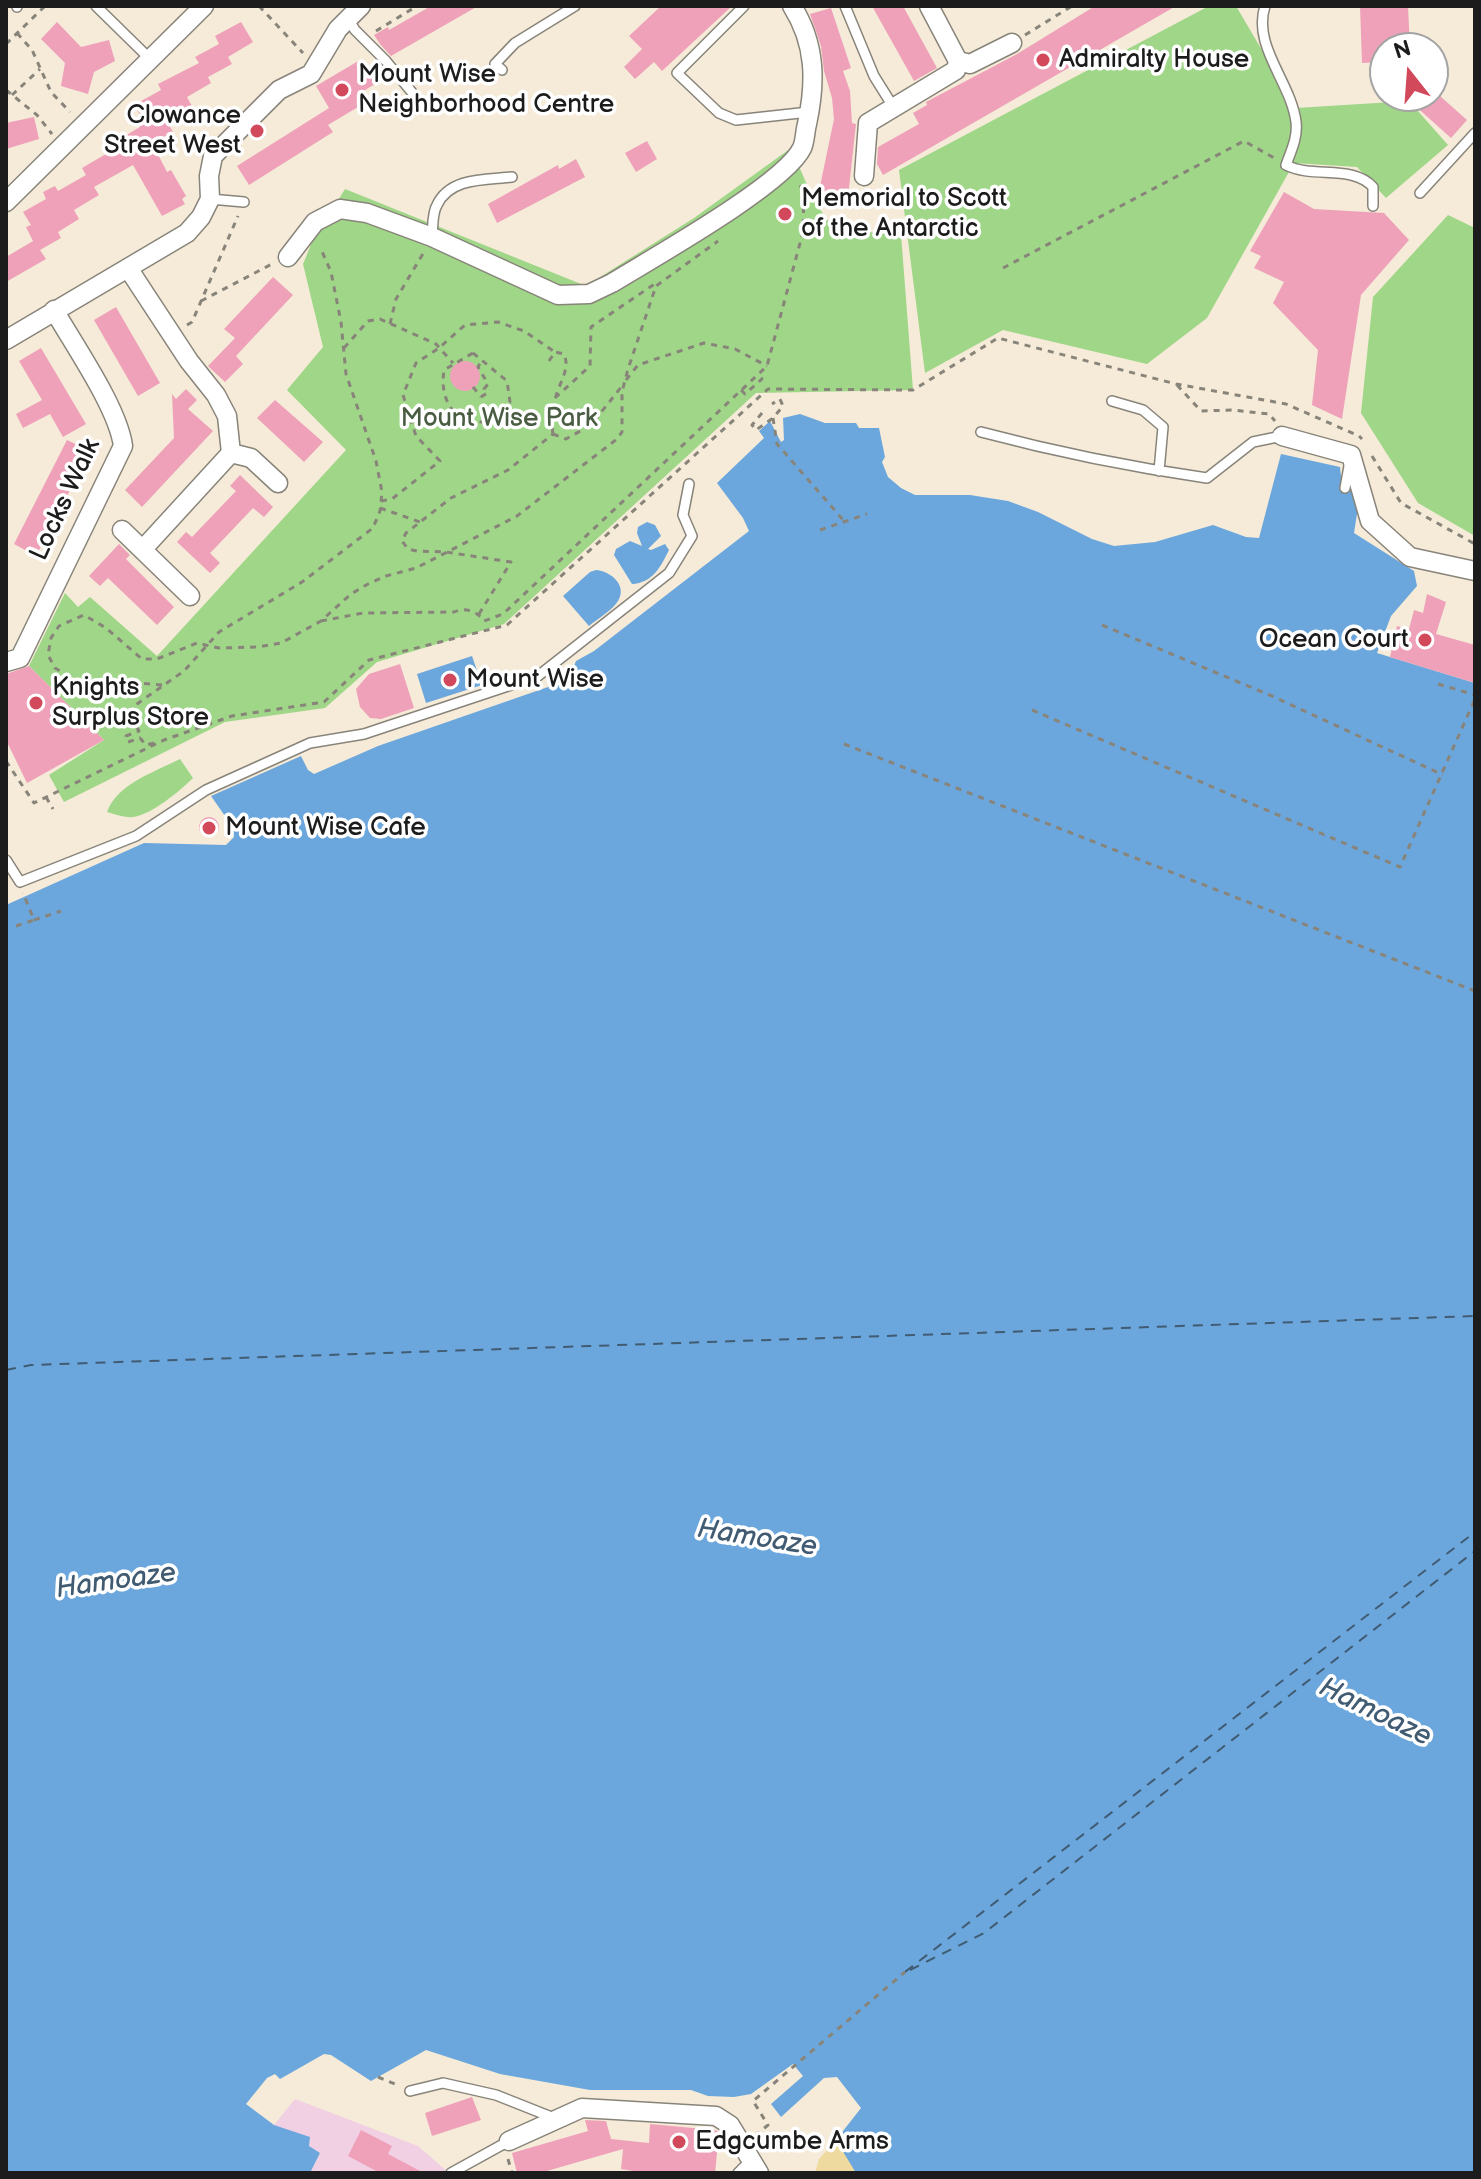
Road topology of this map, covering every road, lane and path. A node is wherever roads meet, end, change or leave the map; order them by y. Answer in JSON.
{"nodes":[{"id":1,"x":45,"y":6,"type":"edge"},
{"id":2,"x":96,"y":6,"type":"edge"},
{"id":3,"x":204,"y":6,"type":"edge"},
{"id":4,"x":259,"y":6,"type":"edge"},
{"id":5,"x":417,"y":6,"type":"edge"},
{"id":6,"x":575,"y":6,"type":"edge"},
{"id":7,"x":744,"y":6,"type":"edge"},
{"id":8,"x":792,"y":6,"type":"edge"},
{"id":9,"x":845,"y":6,"type":"edge"},
{"id":10,"x":929,"y":6,"type":"edge"},
{"id":11,"x":1072,"y":6,"type":"edge"},
{"id":12,"x":1265,"y":6,"type":"edge"},
{"id":13,"x":355,"y":12,"type":"edge"},
{"id":14,"x":17,"y":33,"type":"junction"},
{"id":15,"x":6,"y":36,"type":"edge"},
{"id":16,"x":363,"y":39,"type":"junction"},
{"id":17,"x":8,"y":42,"type":"edge"},
{"id":18,"x":1012,"y":43,"type":"joint"},
{"id":19,"x":149,"y":58,"type":"junction"},
{"id":20,"x":958,"y":61,"type":"junction"},
{"id":21,"x":317,"y":68,"type":"junction"},
{"id":22,"x":40,"y":69,"type":"junction"},
{"id":23,"x":502,"y":70,"type":"dead end"},
{"id":24,"x":6,"y":90,"type":"edge"},
{"id":25,"x":12,"y":95,"type":"junction"},
{"id":26,"x":420,"y":102,"type":"dead end"},
{"id":27,"x":894,"y":108,"type":"junction"},
{"id":28,"x":809,"y":112,"type":"junction"},
{"id":29,"x":82,"y":126,"type":"junction"},
{"id":30,"x":1475,"y":133,"type":"edge"},
{"id":31,"x":61,"y":147,"type":"junction"},
{"id":32,"x":1286,"y":165,"type":"junction"},
{"id":33,"x":778,"y":175,"type":"junction"},
{"id":34,"x":864,"y":176,"type":"dead end"},
{"id":35,"x":512,"y":177,"type":"dead end"},
{"id":36,"x":1420,"y":193,"type":"dead end"},
{"id":37,"x":210,"y":199,"type":"junction"},
{"id":38,"x":6,"y":202,"type":"edge"},
{"id":39,"x":244,"y":202,"type":"joint"},
{"id":40,"x":1373,"y":206,"type":"dead end"},
{"id":41,"x":309,"y":231,"type":"junction"},
{"id":42,"x":432,"y":237,"type":"junction"},
{"id":43,"x":719,"y":241,"type":"dead end"},
{"id":44,"x":288,"y":257,"type":"joint"},
{"id":45,"x":128,"y":268,"type":"junction"},
{"id":46,"x":1003,"y":268,"type":"dead end"},
{"id":47,"x":661,"y":280,"type":"junction"},
{"id":48,"x":201,"y":301,"type":"junction"},
{"id":49,"x":54,"y":310,"type":"junction"},
{"id":50,"x":390,"y":324,"type":"junction"},
{"id":51,"x":172,"y":337,"type":"junction"},
{"id":52,"x":6,"y":340,"type":"edge"},
{"id":53,"x":344,"y":348,"type":"junction"},
{"id":54,"x":439,"y":348,"type":"junction"},
{"id":55,"x":555,"y":352,"type":"junction"},
{"id":56,"x":482,"y":360,"type":"junction"},
{"id":57,"x":549,"y":361,"type":"dead end"},
{"id":58,"x":453,"y":363,"type":"junction"},
{"id":59,"x":767,"y":366,"type":"junction"},
{"id":60,"x":758,"y":374,"type":"junction"},
{"id":61,"x":625,"y":382,"type":"junction"},
{"id":62,"x":1176,"y":384,"type":"junction"},
{"id":63,"x":473,"y":387,"type":"dead end"},
{"id":64,"x":753,"y":387,"type":"junction"},
{"id":65,"x":741,"y":390,"type":"junction"},
{"id":66,"x":761,"y":395,"type":"junction"},
{"id":67,"x":555,"y":398,"type":"junction"},
{"id":68,"x":1112,"y":401,"type":"dead end"},
{"id":69,"x":772,"y":404,"type":"dead end"},
{"id":70,"x":762,"y":413,"type":"dead end"},
{"id":71,"x":773,"y":418,"type":"junction"},
{"id":72,"x":981,"y":432,"type":"dead end"},
{"id":73,"x":553,"y":434,"type":"junction"},
{"id":74,"x":1286,"y":438,"type":"junction"},
{"id":75,"x":231,"y":453,"type":"junction"},
{"id":76,"x":1351,"y":455,"type":"junction"},
{"id":77,"x":1159,"y":471,"type":"junction"},
{"id":78,"x":278,"y":483,"type":"dead end"},
{"id":79,"x":689,"y":484,"type":"dead end"},
{"id":80,"x":1345,"y":488,"type":"dead end"},
{"id":81,"x":381,"y":501,"type":"junction"},
{"id":82,"x":380,"y":508,"type":"junction"},
{"id":83,"x":867,"y":514,"type":"dead end"},
{"id":84,"x":420,"y":522,"type":"junction"},
{"id":85,"x":845,"y":522,"type":"junction"},
{"id":86,"x":122,"y":530,"type":"dead end"},
{"id":87,"x":820,"y":530,"type":"dead end"},
{"id":88,"x":1475,"y":544,"type":"edge"},
{"id":89,"x":143,"y":549,"type":"junction"},
{"id":90,"x":446,"y":552,"type":"junction"},
{"id":91,"x":1475,"y":571,"type":"edge"},
{"id":92,"x":190,"y":596,"type":"dead end"},
{"id":93,"x":479,"y":614,"type":"junction"},
{"id":94,"x":321,"y":621,"type":"junction"},
{"id":95,"x":1102,"y":625,"type":"dead end"},
{"id":96,"x":208,"y":645,"type":"junction"},
{"id":97,"x":6,"y":662,"type":"edge"},
{"id":98,"x":1438,"y":684,"type":"dead end"},
{"id":99,"x":162,"y":685,"type":"junction"},
{"id":100,"x":1475,"y":697,"type":"edge"},
{"id":101,"x":1032,"y":710,"type":"dead end"},
{"id":102,"x":164,"y":740,"type":"junction"},
{"id":103,"x":844,"y":744,"type":"dead end"},
{"id":104,"x":6,"y":761,"type":"edge"},
{"id":105,"x":1443,"y":775,"type":"junction"},
{"id":106,"x":46,"y":797,"type":"junction"},
{"id":107,"x":53,"y":809,"type":"dead end"},
{"id":108,"x":6,"y":860,"type":"edge"},
{"id":109,"x":22,"y":890,"type":"dead end"},
{"id":110,"x":61,"y":911,"type":"dead end"},
{"id":111,"x":34,"y":920,"type":"junction"},
{"id":112,"x":16,"y":926,"type":"dead end"},
{"id":113,"x":1475,"y":991,"type":"edge"},
{"id":114,"x":905,"y":1972,"type":"dead end"},
{"id":115,"x":378,"y":2077,"type":"dead end"},
{"id":116,"x":389,"y":2081,"type":"dead end"},
{"id":117,"x":410,"y":2091,"type":"dead end"},
{"id":118,"x":557,"y":2119,"type":"junction"},
{"id":119,"x":509,"y":2141,"type":"joint"},
{"id":120,"x":751,"y":2159,"type":"edge"},
{"id":121,"x":451,"y":2173,"type":"edge"},
{"id":122,"x":738,"y":2173,"type":"edge"}],
"edges":[{"from":1,"to":14,"type":"path"},
{"from":2,"to":19,"type":"lane"},
{"from":3,"to":19,"type":"street"},
{"from":4,"to":21,"type":"path"},
{"from":5,"to":16,"type":"path"},
{"from":6,"to":23,"type":"lane"},
{"from":7,"to":28,"type":"lane"},
{"from":8,"to":28,"type":"street"},
{"from":9,"to":27,"type":"lane"},
{"from":10,"to":20,"type":"street"},
{"from":11,"to":18,"type":"path"},
{"from":12,"to":32,"type":"lane"},
{"from":13,"to":16,"type":"lane"},
{"from":13,"to":21,"type":"street"},
{"from":14,"to":17,"type":"path"},
{"from":14,"to":22,"type":"path"},
{"from":15,"to":17,"type":"path"},
{"from":16,"to":26,"type":"lane"},
{"from":18,"to":20,"type":"street"},
{"from":19,"to":29,"type":"street"},
{"from":20,"to":27,"type":"street"},
{"from":21,"to":37,"type":"street"},
{"from":22,"to":25,"type":"path"},
{"from":22,"to":29,"type":"path"},
{"from":24,"to":25,"type":"path"},
{"from":25,"to":31,"type":"path"},
{"from":27,"to":34,"type":"street"},
{"from":28,"to":33,"type":"street"},
{"from":29,"to":31,"type":"street"},
{"from":30,"to":36,"type":"lane"},
{"from":31,"to":38,"type":"street"},
{"from":32,"to":40,"type":"lane"},
{"from":32,"to":46,"type":"path"},
{"from":33,"to":42,"type":"street"},
{"from":33,"to":59,"type":"path"},
{"from":35,"to":42,"type":"lane"},
{"from":37,"to":39,"type":"lane"},
{"from":37,"to":45,"type":"street"},
{"from":39,"to":48,"type":"path"},
{"from":41,"to":42,"type":"street"},
{"from":41,"to":44,"type":"street"},
{"from":41,"to":53,"type":"path"},
{"from":42,"to":50,"type":"path"},
{"from":43,"to":47,"type":"path"},
{"from":44,"to":48,"type":"path"},
{"from":45,"to":49,"type":"street"},
{"from":45,"to":51,"type":"street"},
{"from":47,"to":61,"type":"path"},
{"from":47,"to":67,"type":"path"},
{"from":48,"to":51,"type":"path"},
{"from":49,"to":52,"type":"street"},
{"from":49,"to":97,"type":"street","name":"Locks Walk"},
{"from":50,"to":53,"type":"path"},
{"from":50,"to":54,"type":"path"},
{"from":51,"to":75,"type":"street"},
{"from":53,"to":81,"type":"path"},
{"from":54,"to":55,"type":"path"},
{"from":54,"to":58,"type":"path"},
{"from":54,"to":81,"type":"path"},
{"from":55,"to":57,"type":"path"},
{"from":55,"to":67,"type":"path"},
{"from":56,"to":58,"type":"path"},
{"from":56,"to":58,"type":"path"},
{"from":56,"to":63,"type":"path"},
{"from":59,"to":60,"type":"path"},
{"from":59,"to":61,"type":"path"},
{"from":60,"to":64,"type":"path"},
{"from":60,"to":65,"type":"path"},
{"from":61,"to":73,"type":"path"},
{"from":61,"to":90,"type":"path"},
{"from":62,"to":66,"type":"path"},
{"from":62,"to":74,"type":"path"},
{"from":62,"to":88,"type":"path"},
{"from":64,"to":65,"type":"path"},
{"from":64,"to":66,"type":"path"},
{"from":65,"to":93,"type":"path"},
{"from":66,"to":102,"type":"path"},
{"from":67,"to":73,"type":"path"},
{"from":68,"to":77,"type":"lane"},
{"from":69,"to":71,"type":"path"},
{"from":70,"to":71,"type":"path"},
{"from":71,"to":85,"type":"path"},
{"from":72,"to":77,"type":"lane"},
{"from":73,"to":84,"type":"path"},
{"from":74,"to":76,"type":"street"},
{"from":74,"to":77,"type":"lane"},
{"from":75,"to":78,"type":"street"},
{"from":75,"to":89,"type":"street"},
{"from":76,"to":80,"type":"lane"},
{"from":76,"to":91,"type":"street"},
{"from":79,"to":108,"type":"lane"},
{"from":81,"to":82,"type":"path"},
{"from":82,"to":84,"type":"path"},
{"from":82,"to":96,"type":"path"},
{"from":83,"to":85,"type":"path"},
{"from":84,"to":90,"type":"path"},
{"from":85,"to":87,"type":"path"},
{"from":86,"to":89,"type":"street"},
{"from":89,"to":92,"type":"street"},
{"from":90,"to":93,"type":"path"},
{"from":90,"to":94,"type":"path"},
{"from":93,"to":94,"type":"path"},
{"from":94,"to":96,"type":"path"},
{"from":95,"to":105,"type":"path"},
{"from":96,"to":99,"type":"path"},
{"from":96,"to":99,"type":"path"},
{"from":98,"to":100,"type":"path"},
{"from":99,"to":102,"type":"path"},
{"from":100,"to":105,"type":"path"},
{"from":101,"to":105,"type":"path"},
{"from":102,"to":106,"type":"path"},
{"from":103,"to":113,"type":"path"},
{"from":104,"to":106,"type":"path"},
{"from":106,"to":107,"type":"path"},
{"from":109,"to":111,"type":"path"},
{"from":110,"to":111,"type":"path"},
{"from":111,"to":112,"type":"path"},
{"from":114,"to":120,"type":"path"},
{"from":115,"to":116,"type":"path"},
{"from":117,"to":118,"type":"lane"},
{"from":118,"to":119,"type":"street"},
{"from":118,"to":120,"type":"street"},
{"from":119,"to":121,"type":"lane"},
{"from":120,"to":122,"type":"lane"}]}
